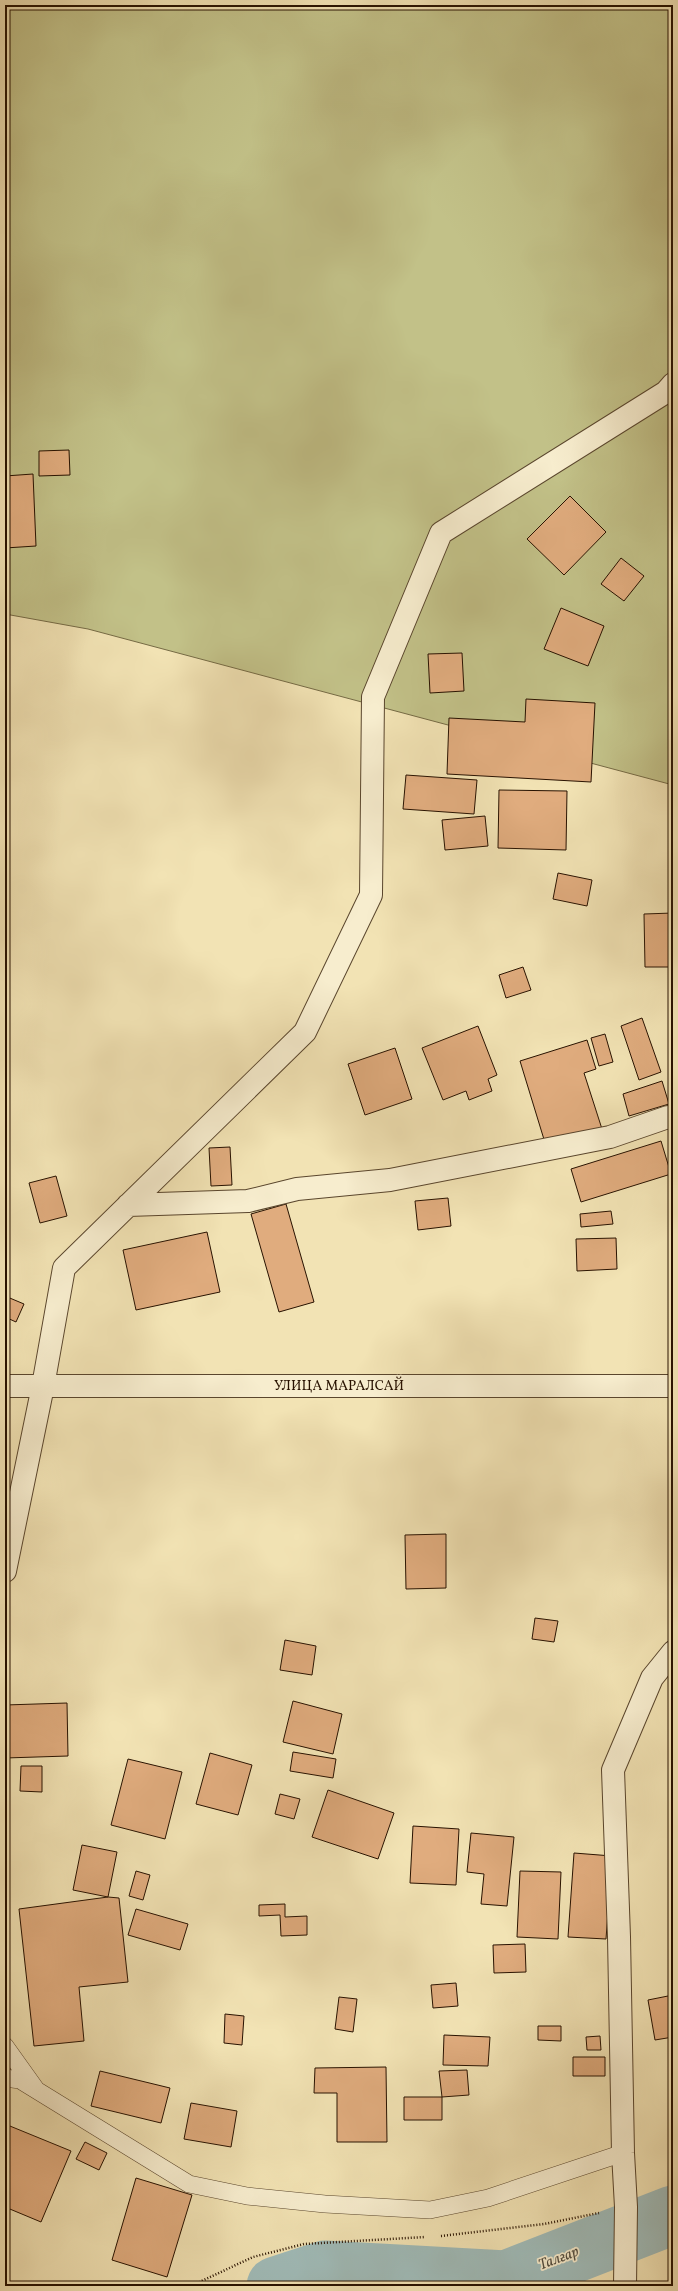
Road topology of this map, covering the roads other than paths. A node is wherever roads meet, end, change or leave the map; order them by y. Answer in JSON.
{"nodes":[{"id":1,"x":673,"y":384,"type":"edge"},
{"id":2,"x":668,"y":1117,"type":"dead end"},
{"id":3,"x":128,"y":1205,"type":"junction"},
{"id":4,"x":5,"y":1386,"type":"edge"},
{"id":5,"x":43,"y":1386,"type":"junction"},
{"id":6,"x":673,"y":1386,"type":"edge"},
{"id":7,"x":5,"y":1571,"type":"edge"},
{"id":8,"x":673,"y":1652,"type":"edge"},
{"id":9,"x":5,"y":2046,"type":"edge"},
{"id":10,"x":5,"y":2078,"type":"edge"},
{"id":11,"x":38,"y":2091,"type":"junction"},
{"id":12,"x":623,"y":2162,"type":"junction"},
{"id":13,"x":625,"y":2286,"type":"edge"}],
"edges":[{"from":1,"to":3,"type":"street"},
{"from":2,"to":3,"type":"street"},
{"from":3,"to":5,"type":"street"},
{"from":4,"to":5,"type":"street","name":"УЛИЦА МАРАЛСАЙ"},
{"from":5,"to":6,"type":"street","name":"УЛИЦА МАРАЛСАЙ"},
{"from":5,"to":7,"type":"street"},
{"from":8,"to":12,"type":"street"},
{"from":9,"to":11,"type":"lane"},
{"from":10,"to":11,"type":"lane"},
{"from":11,"to":12,"type":"lane"},
{"from":12,"to":13,"type":"street"}]}
